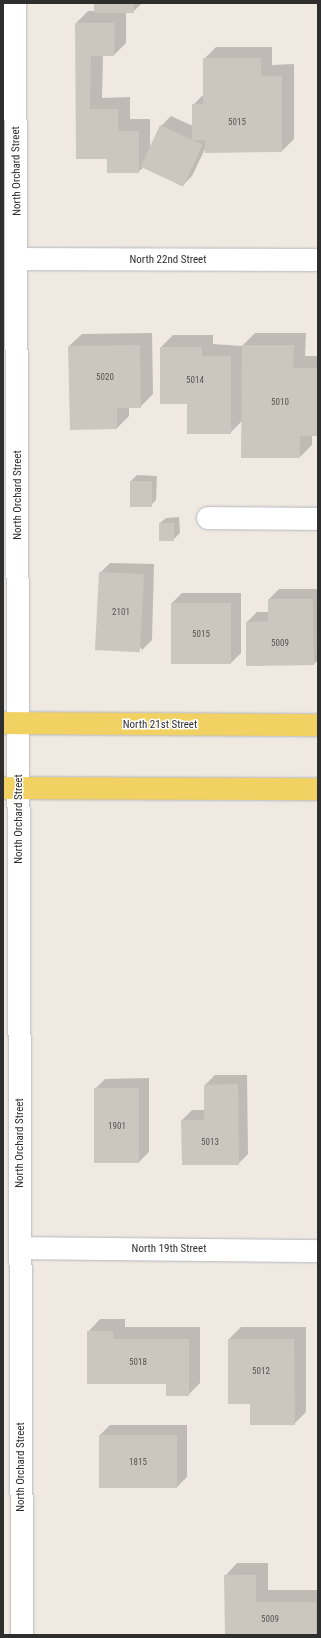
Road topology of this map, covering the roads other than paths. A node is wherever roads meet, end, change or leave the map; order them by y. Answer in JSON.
{"nodes":[{"id":1,"x":15,"y":3,"type":"edge"},
{"id":2,"x":18,"y":259,"type":"junction"},
{"id":3,"x":318,"y":260,"type":"edge"},
{"id":4,"x":208,"y":518,"type":"dead end"},
{"id":5,"x":318,"y":519,"type":"edge"},
{"id":6,"x":10,"y":724,"type":"edge"},
{"id":7,"x":318,"y":724,"type":"edge"},
{"id":8,"x":11,"y":788,"type":"edge"},
{"id":9,"x":318,"y":789,"type":"edge"},
{"id":10,"x":20,"y":1248,"type":"junction"},
{"id":11,"x":318,"y":1251,"type":"edge"},
{"id":12,"x":22,"y":1635,"type":"edge"}],
"edges":[{"from":1,"to":2,"type":"street","name":"North Orchard Street"},
{"from":2,"to":3,"type":"street","name":"North 22nd Street"},
{"from":2,"to":6,"type":"street","name":"North Orchard Street"},
{"from":4,"to":5,"type":"street"},
{"from":6,"to":7,"type":"main road","name":"North 21st Street"},
{"from":6,"to":8,"type":"street","name":"North Orchard Street"},
{"from":8,"to":9,"type":"main road"},
{"from":8,"to":10,"type":"street","name":"North Orchard Street"},
{"from":10,"to":11,"type":"street","name":"North 19th Street"},
{"from":10,"to":12,"type":"street","name":"North Orchard Street"}]}
